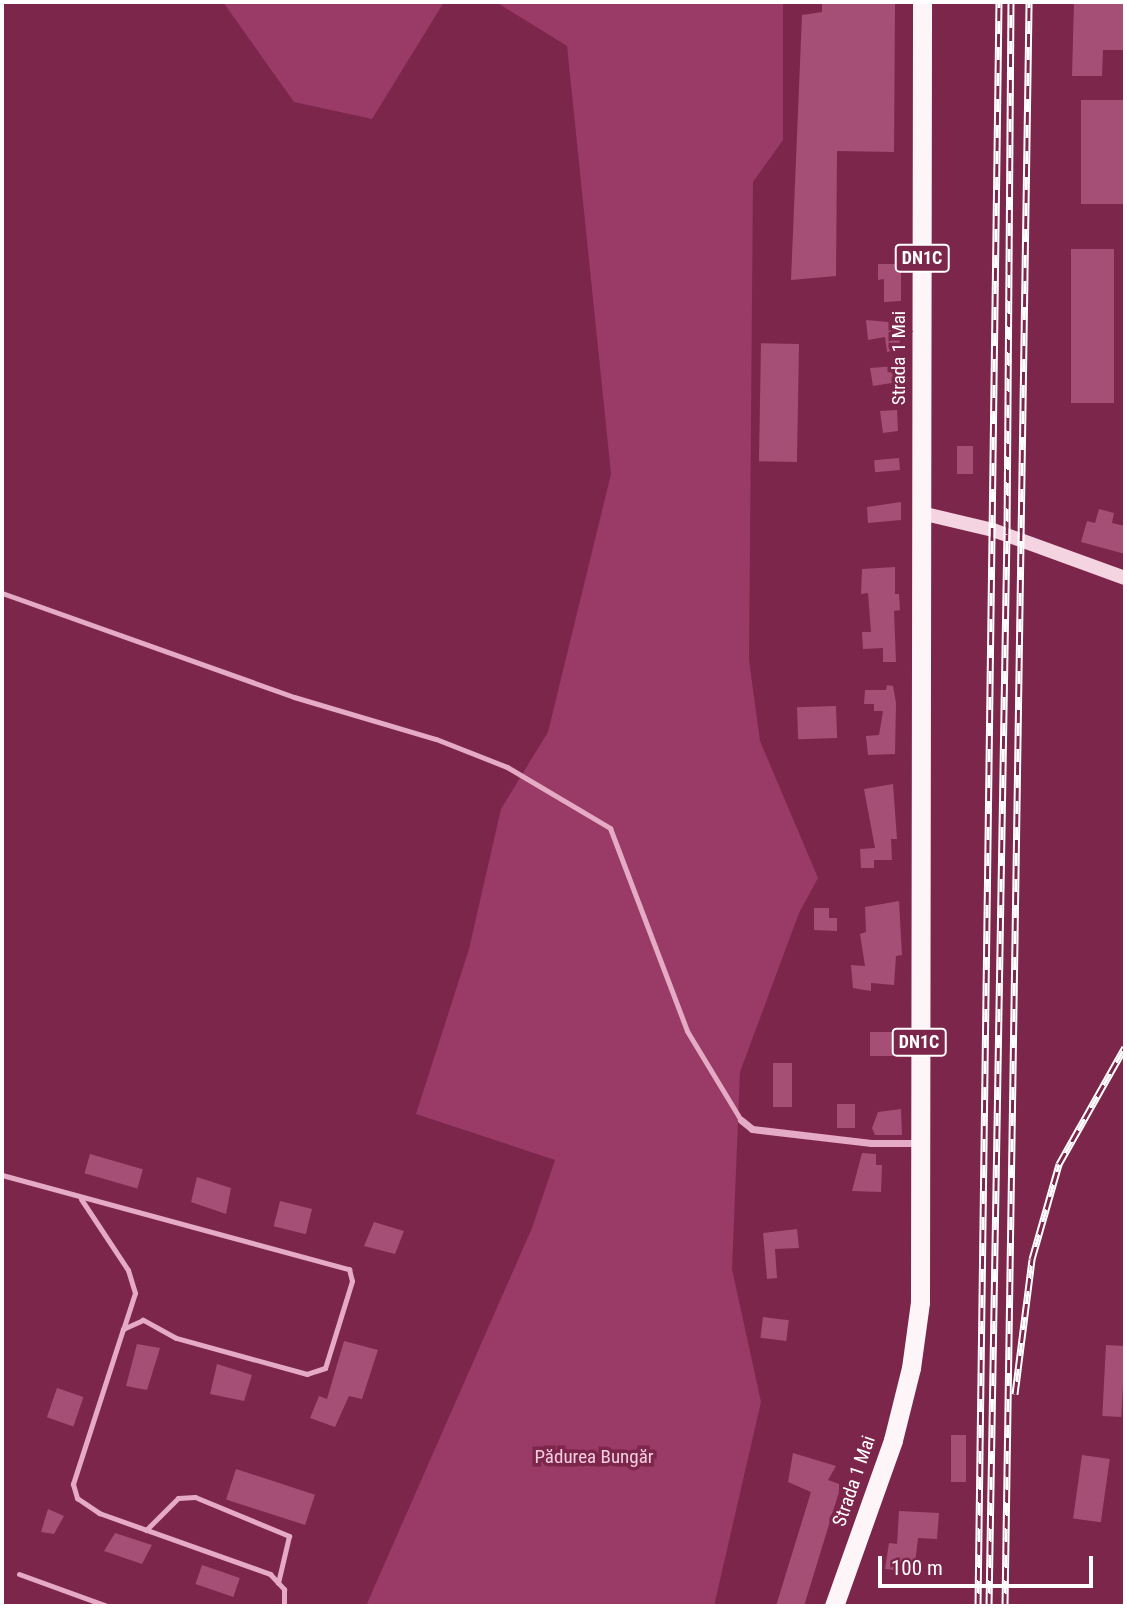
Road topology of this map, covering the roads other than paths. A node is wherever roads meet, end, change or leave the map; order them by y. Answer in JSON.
{"nodes":[{"id":1,"x":922,"y":2,"type":"edge"},
{"id":2,"x":921,"y":513,"type":"junction"},
{"id":3,"x":1125,"y":578,"type":"edge"},
{"id":4,"x":2,"y":593,"type":"edge"},
{"id":5,"x":741,"y":1119,"type":"joint"},
{"id":6,"x":920,"y":1143,"type":"junction"},
{"id":7,"x":2,"y":1175,"type":"edge"},
{"id":8,"x":80,"y":1198,"type":"junction"},
{"id":9,"x":123,"y":1329,"type":"junction"},
{"id":10,"x":146,"y":1530,"type":"junction"},
{"id":11,"x":19,"y":1574,"type":"dead end"},
{"id":12,"x":278,"y":1583,"type":"junction"},
{"id":13,"x":107,"y":1606,"type":"edge"},
{"id":14,"x":284,"y":1606,"type":"edge"},
{"id":15,"x":834,"y":1606,"type":"edge"}],
"edges":[{"from":1,"to":2,"type":"highway","name":"Strada 1 Mai","number":"DN1C"},
{"from":2,"to":3,"type":"main road"},
{"from":2,"to":6,"type":"highway","name":"Strada 1 Mai","number":"DN1C"},
{"from":4,"to":5,"type":"lane"},
{"from":5,"to":6,"type":"street"},
{"from":6,"to":15,"type":"highway","name":"Strada 1 Mai","number":"DN1C"},
{"from":7,"to":8,"type":"lane"},
{"from":8,"to":9,"type":"lane"},
{"from":8,"to":9,"type":"lane"},
{"from":9,"to":10,"type":"lane"},
{"from":10,"to":12,"type":"lane"},
{"from":10,"to":12,"type":"lane"},
{"from":11,"to":13,"type":"lane"},
{"from":12,"to":14,"type":"lane"}]}
